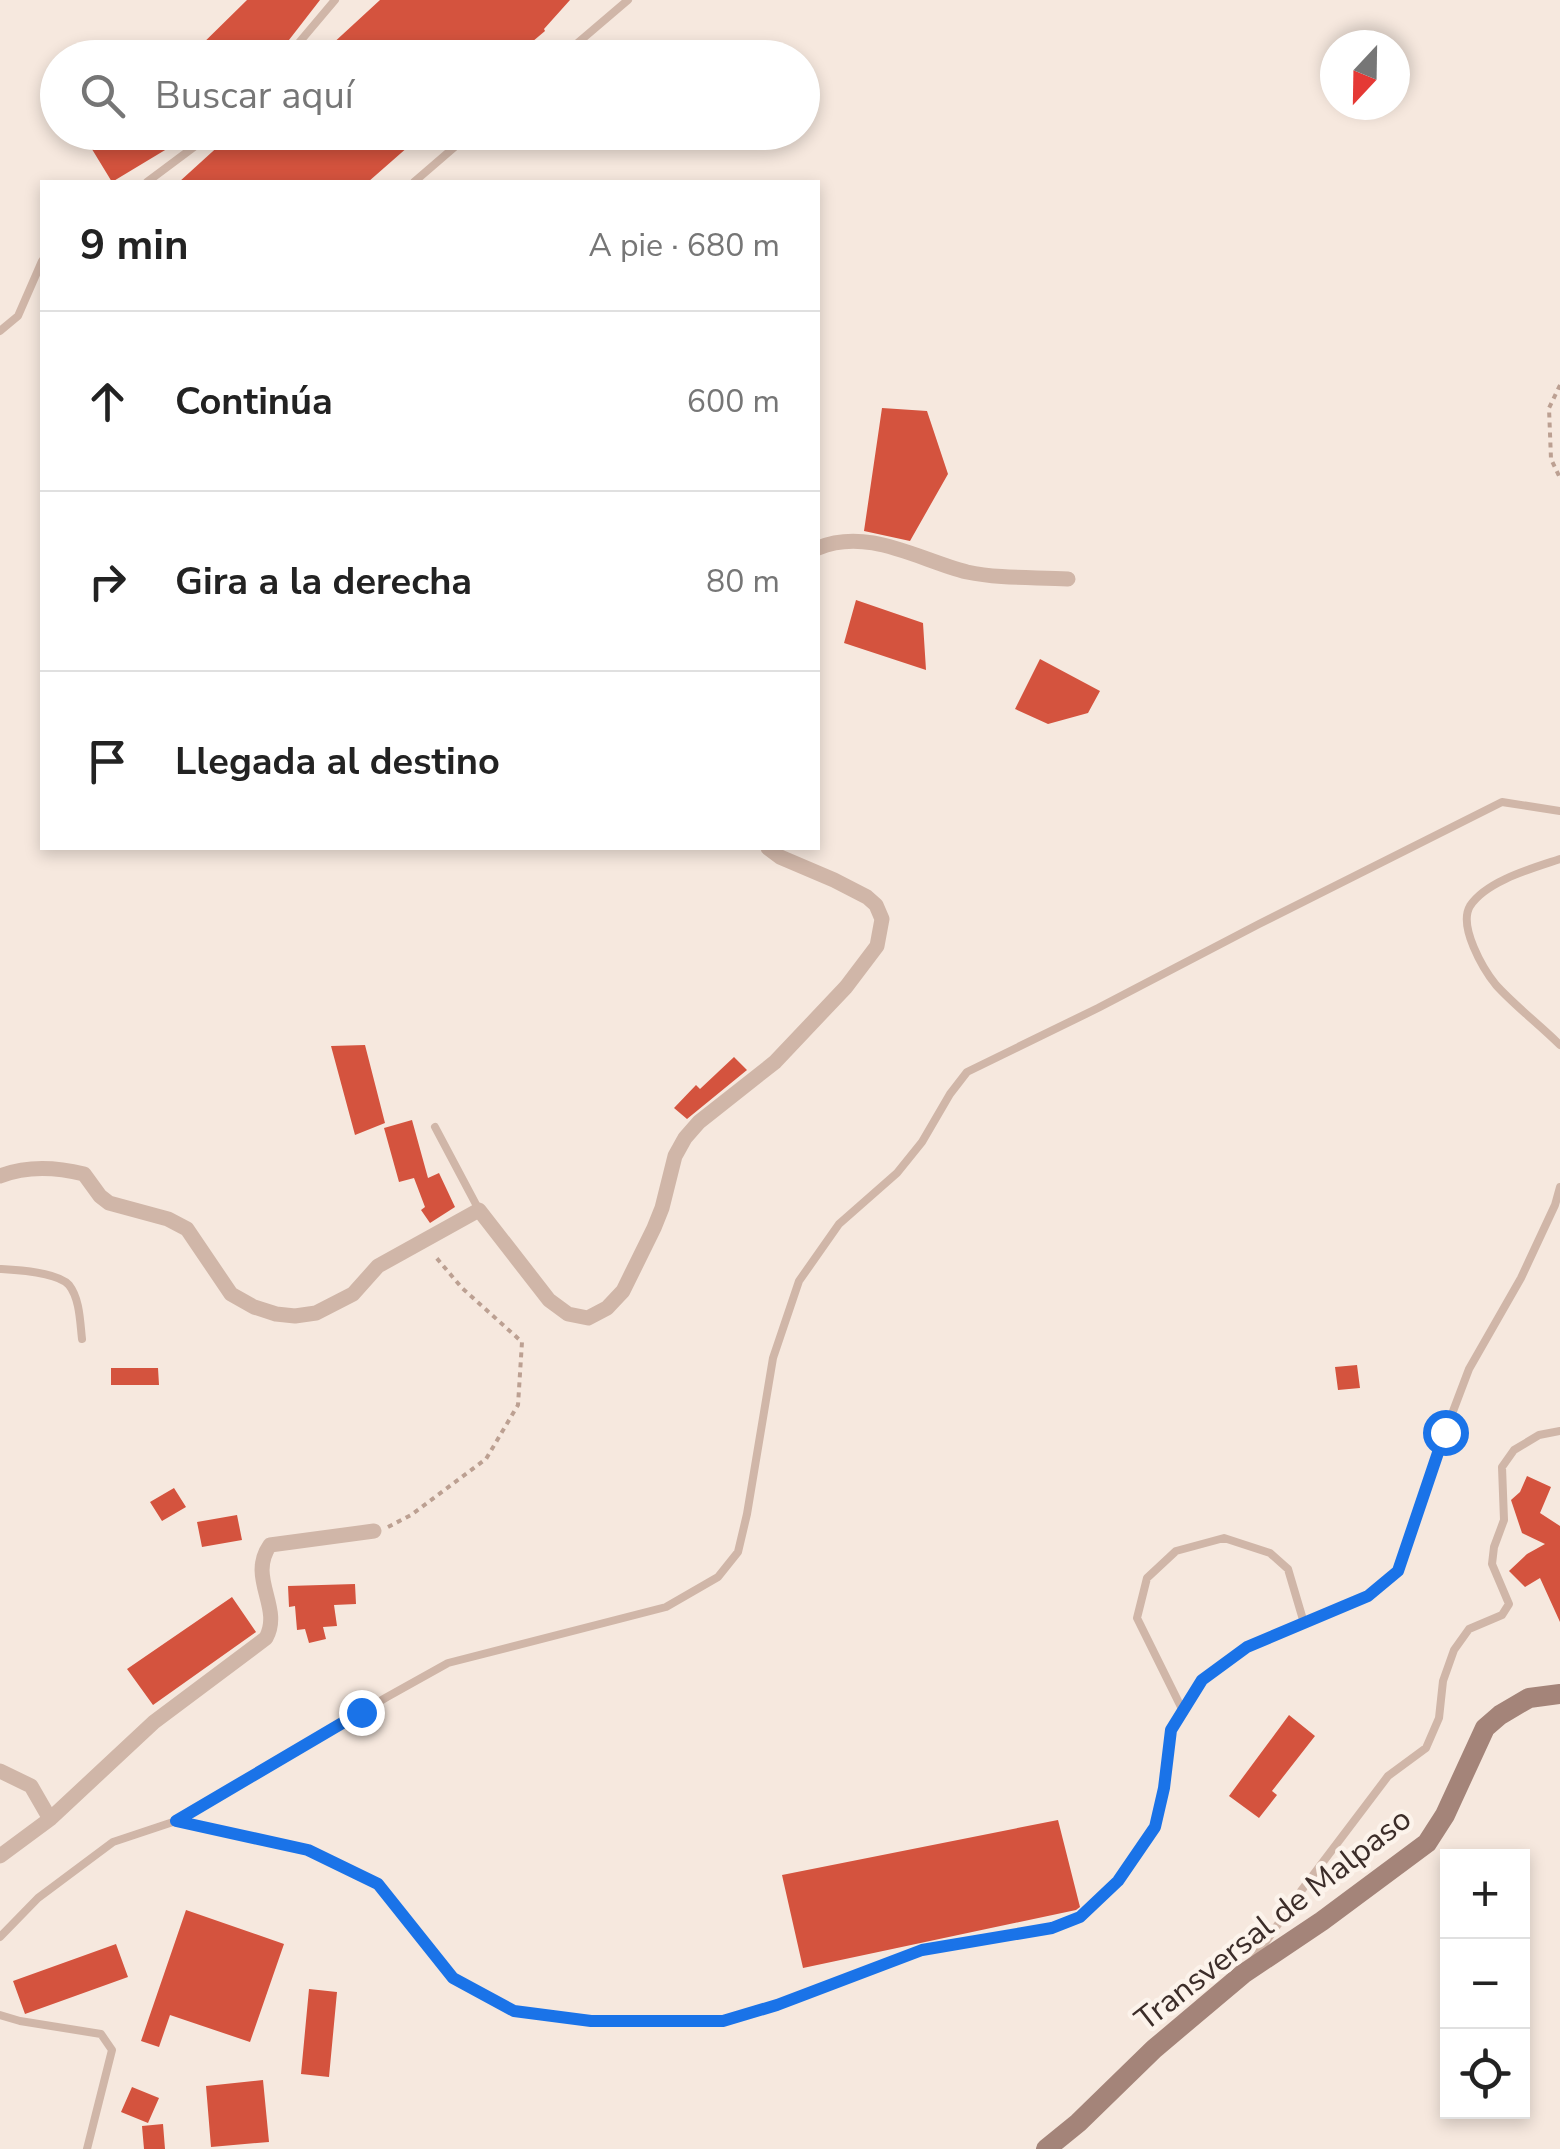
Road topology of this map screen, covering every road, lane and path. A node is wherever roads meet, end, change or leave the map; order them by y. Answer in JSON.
{"nodes":[{"id":1,"x":336,"y":0,"type":"edge"},
{"id":2,"x":628,"y":0,"type":"edge"},
{"id":3,"x":302,"y":40,"type":"edge"},
{"id":4,"x":581,"y":40,"type":"edge"},
{"id":5,"x":190,"y":150,"type":"edge"},
{"id":6,"x":451,"y":150,"type":"edge"},
{"id":7,"x":150,"y":180,"type":"edge"},
{"id":8,"x":416,"y":180,"type":"edge"},
{"id":9,"x":40,"y":272,"type":"edge"},
{"id":10,"x":0,"y":331,"type":"edge"},
{"id":11,"x":1560,"y":385,"type":"edge"},
{"id":12,"x":1560,"y":478,"type":"edge"},
{"id":13,"x":820,"y":547,"type":"edge"},
{"id":14,"x":1068,"y":579,"type":"dead end"},
{"id":15,"x":1560,"y":810,"type":"edge"},
{"id":16,"x":771,"y":850,"type":"edge"},
{"id":17,"x":1560,"y":859,"type":"edge"},
{"id":18,"x":1560,"y":1044,"type":"edge"},
{"id":19,"x":435,"y":1127,"type":"dead end"},
{"id":20,"x":0,"y":1176,"type":"edge"},
{"id":21,"x":1560,"y":1187,"type":"edge"},
{"id":22,"x":479,"y":1210,"type":"junction"},
{"id":23,"x":420,"y":1242,"type":"junction"},
{"id":24,"x":0,"y":1269,"type":"edge"},
{"id":25,"x":82,"y":1339,"type":"dead end"},
{"id":26,"x":1560,"y":1431,"type":"edge"},
{"id":27,"x":374,"y":1531,"type":"joint"},
{"id":28,"x":1304,"y":1622,"type":"junction"},
{"id":29,"x":1560,"y":1694,"type":"edge"},
{"id":30,"x":1182,"y":1709,"type":"junction"},
{"id":31,"x":0,"y":1771,"type":"edge"},
{"id":32,"x":50,"y":1818,"type":"junction"},
{"id":33,"x":176,"y":1821,"type":"junction"},
{"id":34,"x":0,"y":1856,"type":"edge"},
{"id":35,"x":0,"y":1937,"type":"edge"},
{"id":36,"x":1244,"y":1974,"type":"junction"},
{"id":37,"x":0,"y":2015,"type":"edge"},
{"id":38,"x":87,"y":2149,"type":"edge"},
{"id":39,"x":1046,"y":2149,"type":"edge"}],
"edges":[{"from":1,"to":3,"type":"lane"},
{"from":2,"to":4,"type":"lane"},
{"from":5,"to":7,"type":"lane"},
{"from":6,"to":8,"type":"lane"},
{"from":9,"to":10,"type":"lane"},
{"from":11,"to":12,"type":"path"},
{"from":13,"to":14,"type":"street"},
{"from":15,"to":33,"type":"lane"},
{"from":16,"to":22,"type":"street"},
{"from":17,"to":18,"type":"lane"},
{"from":19,"to":22,"type":"lane"},
{"from":20,"to":23,"type":"street"},
{"from":21,"to":28,"type":"lane"},
{"from":22,"to":23,"type":"street"},
{"from":23,"to":27,"type":"path"},
{"from":24,"to":25,"type":"lane"},
{"from":26,"to":36,"type":"lane"},
{"from":27,"to":32,"type":"street"},
{"from":28,"to":30,"type":"lane"},
{"from":28,"to":30,"type":"lane"},
{"from":29,"to":36,"type":"main road","name":"Transversal de Malpaso"},
{"from":30,"to":33,"type":"lane"},
{"from":31,"to":32,"type":"street"},
{"from":32,"to":34,"type":"street"},
{"from":33,"to":35,"type":"lane"},
{"from":36,"to":39,"type":"main road","name":"Transversal de Malpaso"},
{"from":37,"to":38,"type":"lane"}]}
